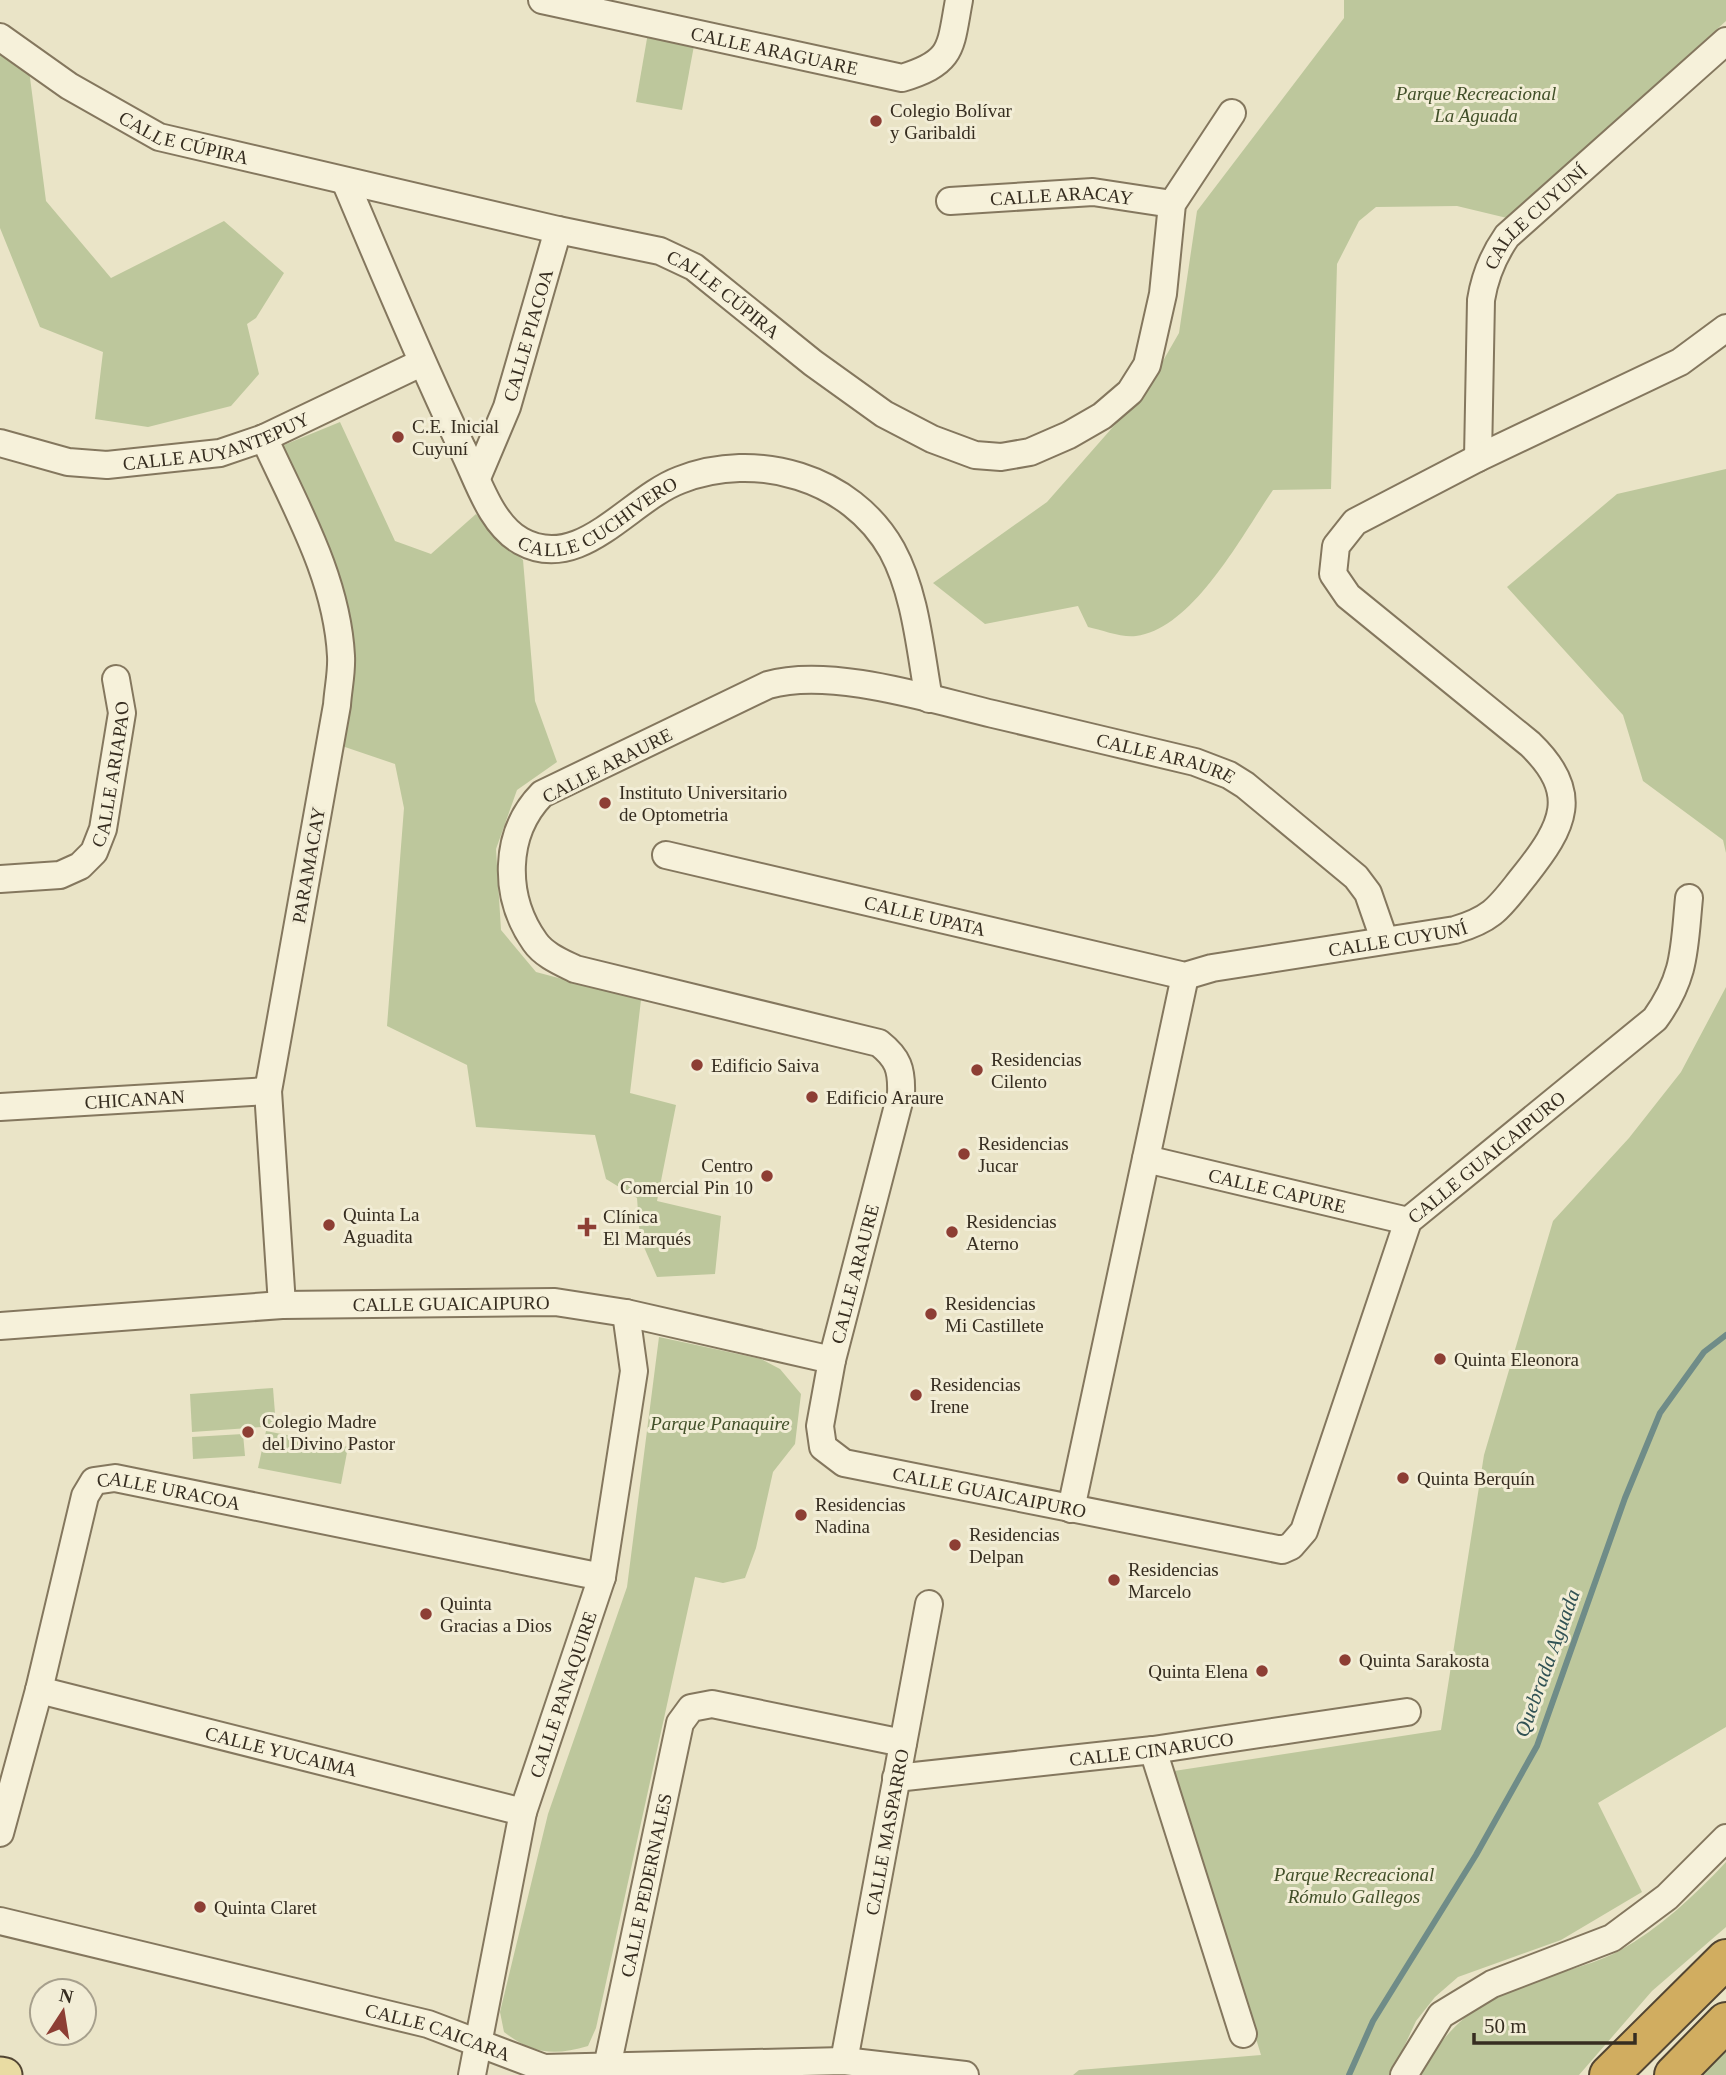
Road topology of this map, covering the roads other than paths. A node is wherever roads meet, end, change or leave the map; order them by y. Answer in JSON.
{"nodes":[{"id":1,"x":542,"y":0,"type":"edge"},
{"id":2,"x":959,"y":0,"type":"edge"},
{"id":3,"x":0,"y":37,"type":"edge"},
{"id":4,"x":1726,"y":41,"type":"edge"},
{"id":5,"x":1232,"y":113,"type":"dead end"},
{"id":6,"x":345,"y":181,"type":"junction"},
{"id":7,"x":950,"y":201,"type":"dead end"},
{"id":8,"x":1172,"y":204,"type":"junction"},
{"id":9,"x":558,"y":230,"type":"junction"},
{"id":10,"x":1726,"y":328,"type":"edge"},
{"id":11,"x":421,"y":363,"type":"junction"},
{"id":12,"x":264,"y":438,"type":"junction"},
{"id":13,"x":0,"y":443,"type":"edge"},
{"id":14,"x":1478,"y":458,"type":"junction"},
{"id":15,"x":477,"y":478,"type":"junction"},
{"id":16,"x":116,"y":679,"type":"dead end"},
{"id":17,"x":929,"y":699,"type":"junction"},
{"id":18,"x":666,"y":855,"type":"dead end"},
{"id":19,"x":0,"y":879,"type":"edge"},
{"id":20,"x":1689,"y":898,"type":"dead end"},
{"id":21,"x":1384,"y":939,"type":"junction"},
{"id":22,"x":1185,"y":976,"type":"junction"},
{"id":23,"x":268,"y":1091,"type":"junction"},
{"id":24,"x":0,"y":1107,"type":"edge"},
{"id":25,"x":1146,"y":1158,"type":"junction"},
{"id":26,"x":1408,"y":1221,"type":"junction"},
{"id":27,"x":282,"y":1304,"type":"junction"},
{"id":28,"x":626,"y":1313,"type":"junction"},
{"id":29,"x":0,"y":1326,"type":"edge"},
{"id":30,"x":832,"y":1360,"type":"junction"},
{"id":31,"x":1071,"y":1509,"type":"junction"},
{"id":32,"x":602,"y":1577,"type":"junction"},
{"id":33,"x":929,"y":1604,"type":"dead end"},
{"id":34,"x":39,"y":1690,"type":"junction"},
{"id":35,"x":1407,"y":1712,"type":"dead end"},
{"id":36,"x":903,"y":1743,"type":"junction"},
{"id":37,"x":1153,"y":1750,"type":"junction"},
{"id":38,"x":896,"y":1778,"type":"junction"},
{"id":39,"x":523,"y":1812,"type":"junction"},
{"id":40,"x":0,"y":1833,"type":"edge"},
{"id":41,"x":1726,"y":1838,"type":"edge"},
{"id":42,"x":0,"y":1921,"type":"edge"},
{"id":43,"x":1726,"y":1959,"type":"edge"},
{"id":44,"x":1243,"y":2034,"type":"dead end"},
{"id":45,"x":1714,"y":2034,"type":"edge"},
{"id":46,"x":478,"y":2043,"type":"junction"},
{"id":47,"x":844,"y":2061,"type":"junction"},
{"id":48,"x":607,"y":2067,"type":"junction"},
{"id":49,"x":0,"y":2074,"type":"edge"},
{"id":50,"x":5,"y":2075,"type":"edge"},
{"id":51,"x":472,"y":2075,"type":"edge"},
{"id":52,"x":965,"y":2075,"type":"edge"},
{"id":53,"x":1405,"y":2075,"type":"edge"},
{"id":54,"x":1609,"y":2075,"type":"edge"},
{"id":55,"x":1674,"y":2075,"type":"edge"}],
"edges":[{"from":1,"to":2,"type":"street","name":"CALLE ARAGUARE"},
{"from":3,"to":6,"type":"street","name":"CALLE CÚPIRA"},
{"from":4,"to":14,"type":"street","name":"CALLE CUYUNÍ"},
{"from":5,"to":8,"type":"street","name":"CALLE CÚPIRA"},
{"from":6,"to":9,"type":"street","name":"CALLE CÚPIRA"},
{"from":6,"to":11,"type":"street","name":"CALLE CUCHIVERO"},
{"from":7,"to":8,"type":"street","name":"CALLE ARACAY"},
{"from":8,"to":9,"type":"street","name":"CALLE CÚPIRA"},
{"from":9,"to":15,"type":"street","name":"CALLE PIACOA"},
{"from":10,"to":14,"type":"street","name":"CALLE CUYUNÍ"},
{"from":11,"to":12,"type":"street","name":"CALLE AUYANTEPUY"},
{"from":11,"to":15,"type":"street","name":"CALLE CUCHIVERO"},
{"from":12,"to":13,"type":"street","name":"CALLE AUYANTEPUY"},
{"from":12,"to":23,"type":"street","name":"PARAMACAY"},
{"from":14,"to":21,"type":"street","name":"CALLE CUYUNÍ"},
{"from":15,"to":17,"type":"street","name":"CALLE CUCHIVERO"},
{"from":16,"to":19,"type":"street","name":"CALLE ARIAPAO"},
{"from":17,"to":21,"type":"street","name":"CALLE ARAURE"},
{"from":17,"to":30,"type":"street","name":"CALLE ARAURE"},
{"from":18,"to":22,"type":"street","name":"CALLE UPATA"},
{"from":20,"to":26,"type":"street","name":"CALLE GUAICAIPURO"},
{"from":21,"to":22,"type":"street","name":"CALLE CUYUNÍ"},
{"from":22,"to":25,"type":"street"},
{"from":23,"to":24,"type":"street","name":"CHICANAN"},
{"from":23,"to":27,"type":"street","name":"PARAMACAY"},
{"from":25,"to":26,"type":"street","name":"CALLE CAPURE"},
{"from":25,"to":31,"type":"street"},
{"from":26,"to":31,"type":"street","name":"CALLE GUAICAIPURO"},
{"from":27,"to":28,"type":"street","name":"CALLE GUAICAIPURO"},
{"from":27,"to":29,"type":"street","name":"CALLE GUAICAIPURO"},
{"from":28,"to":30,"type":"street","name":"CALLE GUAICAIPURO"},
{"from":28,"to":32,"type":"street","name":"CALLE PANAQUIRE"},
{"from":30,"to":31,"type":"street","name":"CALLE GUAICAIPURO"},
{"from":32,"to":34,"type":"street","name":"CALLE URACOA"},
{"from":32,"to":39,"type":"street","name":"CALLE PANAQUIRE"},
{"from":33,"to":36,"type":"street","name":"CALLE MASPARRO"},
{"from":34,"to":39,"type":"street","name":"CALLE YUCAIMA"},
{"from":34,"to":40,"type":"street","name":"CALLE URACOA"},
{"from":35,"to":37,"type":"street","name":"CALLE CINARUCO"},
{"from":36,"to":38,"type":"street","name":"CALLE MASPARRO"},
{"from":36,"to":48,"type":"street","name":"CALLE PEDERNALES"},
{"from":37,"to":38,"type":"street","name":"CALLE CINARUCO"},
{"from":37,"to":44,"type":"street"},
{"from":38,"to":47,"type":"street","name":"CALLE MASPARRO"},
{"from":39,"to":46,"type":"street","name":"CALLE PANAQUIRE"},
{"from":41,"to":53,"type":"street"},
{"from":42,"to":46,"type":"street","name":"CALLE CAICARA"},
{"from":43,"to":54,"type":"highway"},
{"from":45,"to":55,"type":"highway"},
{"from":46,"to":48,"type":"street","name":"CALLE CAICARA"},
{"from":46,"to":51,"type":"street","name":"CALLE PANAQUIRE"},
{"from":47,"to":48,"type":"street","name":"CALLE CAICARA"},
{"from":47,"to":52,"type":"street","name":"CALLE CAICARA"},
{"from":49,"to":50,"type":"main road"}]}
